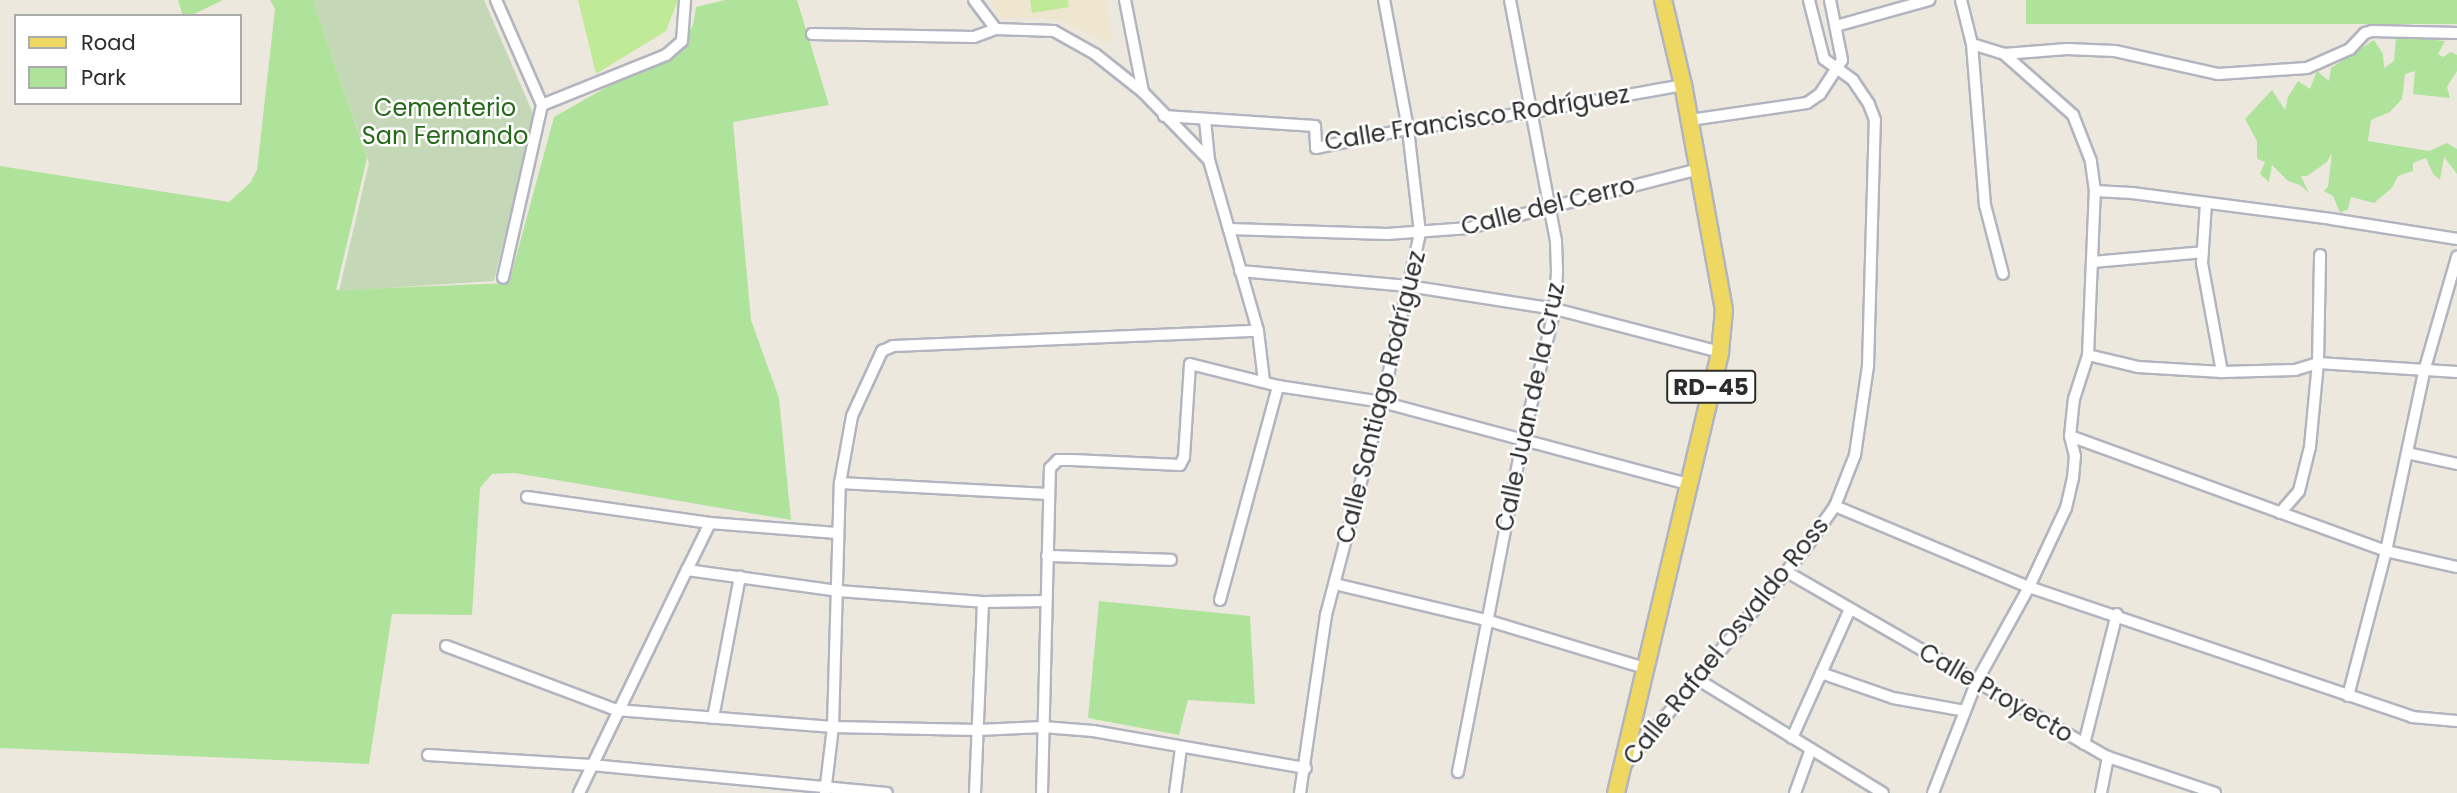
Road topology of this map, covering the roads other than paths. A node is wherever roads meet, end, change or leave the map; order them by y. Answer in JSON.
{"nodes":[{"id":1,"x":496,"y":0,"type":"edge"},
{"id":2,"x":685,"y":0,"type":"edge"},
{"id":3,"x":974,"y":0,"type":"edge"},
{"id":4,"x":1125,"y":0,"type":"edge"},
{"id":5,"x":1384,"y":0,"type":"edge"},
{"id":6,"x":1510,"y":0,"type":"edge"},
{"id":7,"x":1663,"y":0,"type":"edge"},
{"id":8,"x":1809,"y":0,"type":"edge"},
{"id":9,"x":1830,"y":0,"type":"edge"},
{"id":10,"x":1929,"y":0,"type":"edge"},
{"id":11,"x":1961,"y":0,"type":"edge"},
{"id":12,"x":1836,"y":26,"type":"junction"},
{"id":13,"x":996,"y":29,"type":"junction"},
{"id":14,"x":2457,"y":33,"type":"edge"},
{"id":15,"x":812,"y":34,"type":"dead end"},
{"id":16,"x":1972,"y":44,"type":"junction"},
{"id":17,"x":2004,"y":54,"type":"junction"},
{"id":18,"x":1838,"y":69,"type":"junction"},
{"id":19,"x":1683,"y":85,"type":"junction"},
{"id":20,"x":1143,"y":92,"type":"junction"},
{"id":21,"x":542,"y":106,"type":"junction"},
{"id":22,"x":1532,"y":112,"type":"junction"},
{"id":23,"x":1164,"y":116,"type":"junction"},
{"id":24,"x":1192,"y":119,"type":"junction"},
{"id":25,"x":1205,"y":120,"type":"junction"},
{"id":26,"x":1690,"y":120,"type":"junction"},
{"id":27,"x":1408,"y":129,"type":"junction"},
{"id":28,"x":1182,"y":134,"type":"junction"},
{"id":29,"x":1209,"y":160,"type":"junction"},
{"id":30,"x":1698,"y":169,"type":"junction"},
{"id":31,"x":2095,"y":191,"type":"junction"},
{"id":32,"x":2206,"y":203,"type":"junction"},
{"id":33,"x":1550,"y":207,"type":"junction"},
{"id":34,"x":1229,"y":229,"type":"junction"},
{"id":35,"x":1420,"y":233,"type":"junction"},
{"id":36,"x":2457,"y":239,"type":"edge"},
{"id":37,"x":2203,"y":252,"type":"junction"},
{"id":38,"x":2320,"y":255,"type":"dead end"},
{"id":39,"x":2457,"y":257,"type":"edge"},
{"id":40,"x":2092,"y":262,"type":"junction"},
{"id":41,"x":1240,"y":271,"type":"junction"},
{"id":42,"x":2003,"y":274,"type":"dead end"},
{"id":43,"x":502,"y":278,"type":"dead end"},
{"id":44,"x":1408,"y":286,"type":"junction"},
{"id":45,"x":1555,"y":309,"type":"junction"},
{"id":46,"x":1258,"y":331,"type":"junction"},
{"id":47,"x":1720,"y":352,"type":"junction"},
{"id":48,"x":2088,"y":355,"type":"junction"},
{"id":49,"x":2318,"y":363,"type":"junction"},
{"id":50,"x":2425,"y":368,"type":"junction"},
{"id":51,"x":2222,"y":372,"type":"junction"},
{"id":52,"x":2457,"y":372,"type":"edge"},
{"id":53,"x":1264,"y":381,"type":"junction"},
{"id":54,"x":1278,"y":386,"type":"junction"},
{"id":55,"x":1381,"y":402,"type":"junction"},
{"id":56,"x":2070,"y":436,"type":"junction"},
{"id":57,"x":1523,"y":438,"type":"junction"},
{"id":58,"x":2407,"y":453,"type":"junction"},
{"id":59,"x":2457,"y":464,"type":"edge"},
{"id":60,"x":840,"y":483,"type":"junction"},
{"id":61,"x":1688,"y":484,"type":"junction"},
{"id":62,"x":1048,"y":494,"type":"junction"},
{"id":63,"x":527,"y":497,"type":"dead end"},
{"id":64,"x":1835,"y":506,"type":"junction"},
{"id":65,"x":2280,"y":513,"type":"junction"},
{"id":66,"x":710,"y":523,"type":"junction"},
{"id":67,"x":838,"y":533,"type":"junction"},
{"id":68,"x":2386,"y":551,"type":"junction"},
{"id":69,"x":1047,"y":556,"type":"junction"},
{"id":70,"x":1171,"y":560,"type":"dead end"},
{"id":71,"x":2457,"y":567,"type":"edge"},
{"id":72,"x":687,"y":570,"type":"junction"},
{"id":73,"x":1787,"y":572,"type":"junction"},
{"id":74,"x":740,"y":577,"type":"junction"},
{"id":75,"x":1335,"y":584,"type":"junction"},
{"id":76,"x":2029,"y":587,"type":"junction"},
{"id":77,"x":838,"y":591,"type":"junction"},
{"id":78,"x":1220,"y":600,"type":"dead end"},
{"id":79,"x":1046,"y":601,"type":"junction"},
{"id":80,"x":983,"y":602,"type":"junction"},
{"id":81,"x":1850,"y":609,"type":"junction"},
{"id":82,"x":2117,"y":614,"type":"junction"},
{"id":83,"x":1486,"y":620,"type":"junction"},
{"id":84,"x":446,"y":646,"type":"dead end"},
{"id":85,"x":1645,"y":668,"type":"junction"},
{"id":86,"x":1821,"y":673,"type":"junction"},
{"id":87,"x":1697,"y":679,"type":"junction"},
{"id":88,"x":1977,"y":681,"type":"junction"},
{"id":89,"x":2348,"y":696,"type":"junction"},
{"id":90,"x":617,"y":710,"type":"junction"},
{"id":91,"x":1965,"y":711,"type":"junction"},
{"id":92,"x":713,"y":718,"type":"junction"},
{"id":93,"x":2457,"y":721,"type":"edge"},
{"id":94,"x":833,"y":727,"type":"junction"},
{"id":95,"x":1042,"y":727,"type":"junction"},
{"id":96,"x":978,"y":730,"type":"junction"},
{"id":97,"x":1792,"y":737,"type":"junction"},
{"id":98,"x":2084,"y":744,"type":"junction"},
{"id":99,"x":1181,"y":748,"type":"junction"},
{"id":100,"x":1811,"y":749,"type":"junction"},
{"id":101,"x":428,"y":755,"type":"dead end"},
{"id":102,"x":2108,"y":757,"type":"junction"},
{"id":103,"x":591,"y":765,"type":"junction"},
{"id":104,"x":1306,"y":768,"type":"junction"},
{"id":105,"x":1458,"y":772,"type":"dead end"},
{"id":106,"x":1620,"y":786,"type":"edge"},
{"id":107,"x":826,"y":789,"type":"edge"},
{"id":108,"x":579,"y":793,"type":"edge"},
{"id":109,"x":887,"y":793,"type":"edge"},
{"id":110,"x":975,"y":793,"type":"edge"},
{"id":111,"x":1042,"y":793,"type":"edge"},
{"id":112,"x":1175,"y":793,"type":"edge"},
{"id":113,"x":1300,"y":793,"type":"edge"},
{"id":114,"x":1795,"y":793,"type":"edge"},
{"id":115,"x":1883,"y":793,"type":"edge"},
{"id":116,"x":1933,"y":793,"type":"edge"},
{"id":117,"x":2101,"y":793,"type":"edge"},
{"id":118,"x":2215,"y":793,"type":"edge"}],
"edges":[{"from":1,"to":21,"type":"street"},
{"from":2,"to":21,"type":"street"},
{"from":3,"to":13,"type":"street"},
{"from":4,"to":20,"type":"street"},
{"from":5,"to":27,"type":"street","name":"Calle Santiago Rodríguez"},
{"from":6,"to":22,"type":"street","name":"Calle Juan de la Cruz"},
{"from":7,"to":19,"type":"main road","number":"RD-45"},
{"from":8,"to":18,"type":"street","name":"Calle Rafael Osvaldo Ross"},
{"from":9,"to":12,"type":"street"},
{"from":10,"to":12,"type":"street"},
{"from":11,"to":16,"type":"street"},
{"from":12,"to":18,"type":"street"},
{"from":13,"to":15,"type":"street"},
{"from":13,"to":20,"type":"street"},
{"from":14,"to":17,"type":"street"},
{"from":16,"to":17,"type":"street"},
{"from":16,"to":42,"type":"street"},
{"from":17,"to":31,"type":"street"},
{"from":18,"to":26,"type":"street"},
{"from":18,"to":64,"type":"street","name":"Calle Rafael Osvaldo Ross"},
{"from":19,"to":22,"type":"street","name":"Calle Francisco Rodríguez"},
{"from":19,"to":26,"type":"main road","number":"RD-45"},
{"from":20,"to":23,"type":"street"},
{"from":21,"to":43,"type":"street"},
{"from":22,"to":27,"type":"street","name":"Calle Francisco Rodríguez"},
{"from":22,"to":33,"type":"street","name":"Calle Juan de la Cruz"},
{"from":23,"to":24,"type":"street","name":"Calle Francisco Rodríguez"},
{"from":23,"to":28,"type":"street"},
{"from":24,"to":25,"type":"street","name":"Calle Francisco Rodríguez"},
{"from":24,"to":28,"type":"street"},
{"from":25,"to":27,"type":"street","name":"Calle Francisco Rodríguez"},
{"from":25,"to":29,"type":"street"},
{"from":26,"to":30,"type":"main road","number":"RD-45"},
{"from":27,"to":35,"type":"street","name":"Calle Santiago Rodríguez"},
{"from":28,"to":29,"type":"street"},
{"from":29,"to":34,"type":"street"},
{"from":30,"to":33,"type":"street","name":"Calle del Cerro"},
{"from":30,"to":47,"type":"main road","number":"RD-45"},
{"from":31,"to":32,"type":"street"},
{"from":31,"to":40,"type":"street"},
{"from":32,"to":36,"type":"street"},
{"from":32,"to":37,"type":"street"},
{"from":33,"to":35,"type":"street","name":"Calle del Cerro"},
{"from":33,"to":45,"type":"street","name":"Calle Juan de la Cruz"},
{"from":34,"to":35,"type":"street","name":"Calle del Cerro"},
{"from":34,"to":41,"type":"street"},
{"from":35,"to":44,"type":"street","name":"Calle Santiago Rodríguez"},
{"from":37,"to":40,"type":"street"},
{"from":37,"to":51,"type":"street"},
{"from":38,"to":49,"type":"street"},
{"from":39,"to":50,"type":"street"},
{"from":40,"to":48,"type":"street"},
{"from":41,"to":44,"type":"street"},
{"from":41,"to":46,"type":"street"},
{"from":44,"to":45,"type":"street"},
{"from":44,"to":55,"type":"street","name":"Calle Santiago Rodríguez"},
{"from":45,"to":47,"type":"street"},
{"from":45,"to":57,"type":"street","name":"Calle Juan de la Cruz"},
{"from":46,"to":53,"type":"street"},
{"from":46,"to":60,"type":"street"},
{"from":47,"to":61,"type":"main road","number":"RD-45"},
{"from":48,"to":51,"type":"street"},
{"from":48,"to":56,"type":"street"},
{"from":49,"to":50,"type":"street"},
{"from":49,"to":51,"type":"street"},
{"from":49,"to":65,"type":"street"},
{"from":50,"to":52,"type":"street"},
{"from":50,"to":58,"type":"street"},
{"from":53,"to":54,"type":"street"},
{"from":53,"to":62,"type":"street"},
{"from":54,"to":55,"type":"street"},
{"from":54,"to":78,"type":"street"},
{"from":55,"to":57,"type":"street"},
{"from":55,"to":75,"type":"street","name":"Calle Santiago Rodríguez"},
{"from":56,"to":65,"type":"street"},
{"from":56,"to":76,"type":"street"},
{"from":57,"to":61,"type":"street"},
{"from":57,"to":83,"type":"street","name":"Calle Juan de la Cruz"},
{"from":58,"to":59,"type":"street"},
{"from":58,"to":68,"type":"street"},
{"from":60,"to":62,"type":"street"},
{"from":60,"to":67,"type":"street"},
{"from":61,"to":85,"type":"main road","number":"RD-45"},
{"from":62,"to":69,"type":"street"},
{"from":63,"to":66,"type":"street"},
{"from":64,"to":73,"type":"street","name":"Calle Rafael Osvaldo Ross"},
{"from":64,"to":76,"type":"street"},
{"from":65,"to":68,"type":"street"},
{"from":66,"to":67,"type":"street"},
{"from":66,"to":72,"type":"street"},
{"from":67,"to":77,"type":"street"},
{"from":68,"to":71,"type":"street"},
{"from":68,"to":89,"type":"street"},
{"from":69,"to":70,"type":"street"},
{"from":69,"to":79,"type":"street"},
{"from":72,"to":74,"type":"street"},
{"from":72,"to":90,"type":"street"},
{"from":73,"to":81,"type":"street","name":"Calle Proyecto"},
{"from":73,"to":87,"type":"street","name":"Calle Rafael Osvaldo Ross"},
{"from":74,"to":77,"type":"street"},
{"from":74,"to":92,"type":"street"},
{"from":75,"to":83,"type":"street"},
{"from":75,"to":104,"type":"street","name":"Calle Santiago Rodríguez"},
{"from":76,"to":82,"type":"street"},
{"from":76,"to":88,"type":"street"},
{"from":77,"to":80,"type":"street"},
{"from":77,"to":94,"type":"street"},
{"from":79,"to":80,"type":"street"},
{"from":79,"to":95,"type":"street"},
{"from":80,"to":96,"type":"street"},
{"from":81,"to":86,"type":"street"},
{"from":81,"to":88,"type":"street","name":"Calle Proyecto"},
{"from":82,"to":89,"type":"street"},
{"from":82,"to":98,"type":"street"},
{"from":83,"to":85,"type":"street"},
{"from":83,"to":105,"type":"street","name":"Calle Juan de la Cruz"},
{"from":84,"to":90,"type":"street"},
{"from":85,"to":106,"type":"main road","number":"RD-45"},
{"from":86,"to":91,"type":"street"},
{"from":86,"to":97,"type":"street"},
{"from":87,"to":97,"type":"street"},
{"from":87,"to":106,"type":"street","name":"Calle Rafael Osvaldo Ross"},
{"from":88,"to":91,"type":"street"},
{"from":88,"to":98,"type":"street","name":"Calle Proyecto"},
{"from":89,"to":93,"type":"street"},
{"from":90,"to":92,"type":"street"},
{"from":90,"to":103,"type":"street"},
{"from":91,"to":116,"type":"street"},
{"from":92,"to":94,"type":"street"},
{"from":94,"to":96,"type":"street"},
{"from":94,"to":107,"type":"street"},
{"from":95,"to":96,"type":"street"},
{"from":95,"to":99,"type":"street"},
{"from":95,"to":111,"type":"street"},
{"from":96,"to":110,"type":"street"},
{"from":97,"to":100,"type":"street"},
{"from":98,"to":102,"type":"street","name":"Calle Proyecto"},
{"from":99,"to":104,"type":"street"},
{"from":99,"to":112,"type":"street"},
{"from":100,"to":114,"type":"street"},
{"from":100,"to":115,"type":"street"},
{"from":101,"to":103,"type":"street"},
{"from":102,"to":117,"type":"street"},
{"from":102,"to":118,"type":"street","name":"Calle Proyecto"},
{"from":103,"to":107,"type":"street"},
{"from":103,"to":108,"type":"street"},
{"from":104,"to":113,"type":"street","name":"Calle Santiago Rodríguez"},
{"from":107,"to":109,"type":"street"}]}
